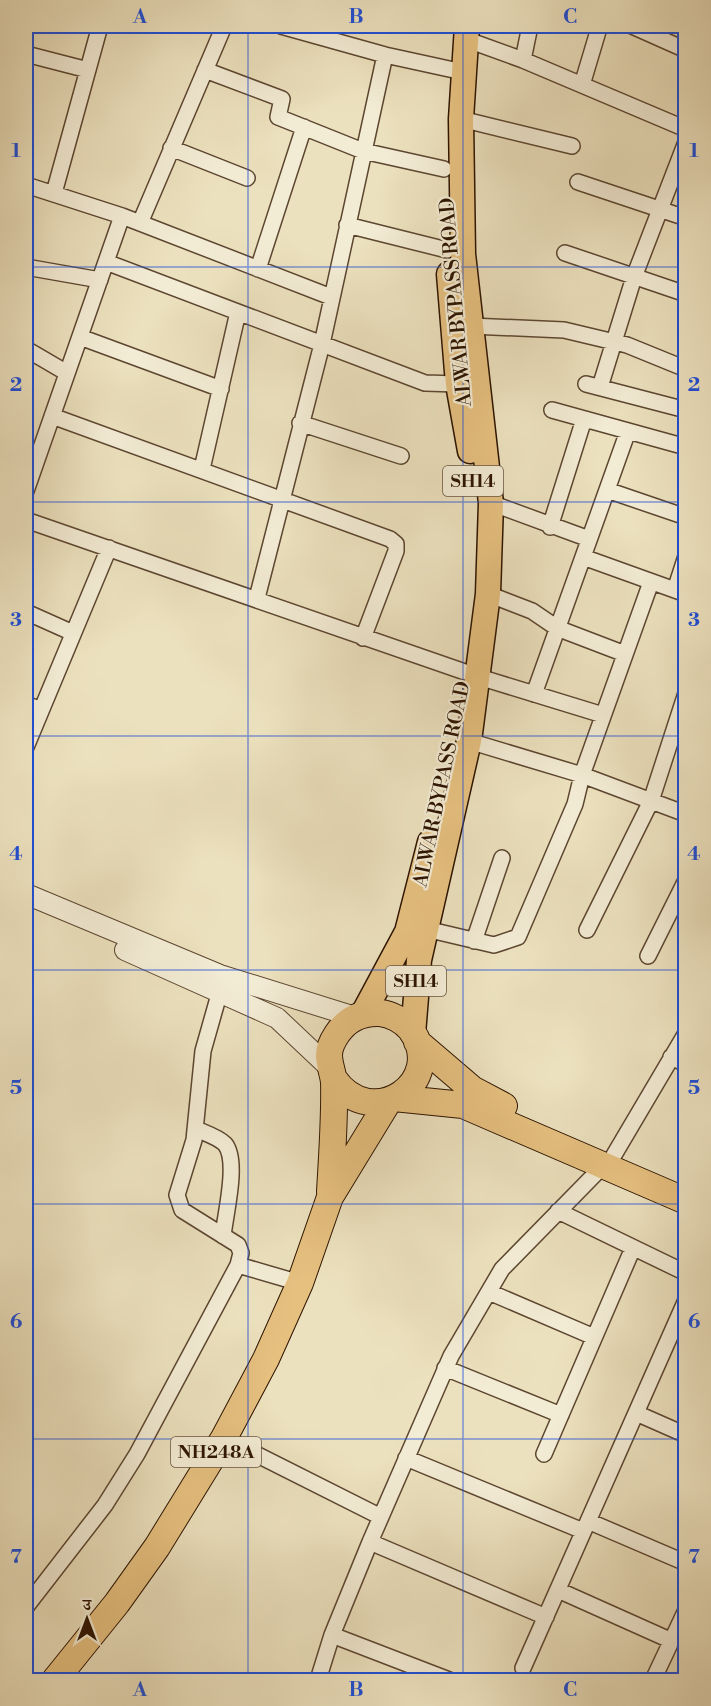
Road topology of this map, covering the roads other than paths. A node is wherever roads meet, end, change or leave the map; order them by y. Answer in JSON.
{"nodes":[{"id":1,"x":100,"y":26,"type":"edge"},
{"id":2,"x":224,"y":26,"type":"edge"},
{"id":3,"x":281,"y":26,"type":"edge"},
{"id":4,"x":530,"y":26,"type":"edge"},
{"id":5,"x":632,"y":26,"type":"edge"},
{"id":6,"x":599,"y":28,"type":"dead end"},
{"id":7,"x":461,"y":30,"type":"edge"},
{"id":8,"x":686,"y":50,"type":"edge"},
{"id":9,"x":26,"y":54,"type":"edge"},
{"id":10,"x":384,"y":55,"type":"junction"},
{"id":11,"x":523,"y":60,"type":"junction"},
{"id":12,"x":88,"y":70,"type":"junction"},
{"id":13,"x":205,"y":70,"type":"junction"},
{"id":14,"x":455,"y":71,"type":"junction"},
{"id":15,"x":582,"y":85,"type":"junction"},
{"id":16,"x":461,"y":118,"type":"junction"},
{"id":17,"x":304,"y":128,"type":"junction"},
{"id":18,"x":686,"y":129,"type":"edge"},
{"id":19,"x":686,"y":142,"type":"edge"},
{"id":20,"x":572,"y":146,"type":"dead end"},
{"id":21,"x":171,"y":148,"type":"junction"},
{"id":22,"x":363,"y":151,"type":"junction"},
{"id":23,"x":444,"y":169,"type":"junction"},
{"id":24,"x":247,"y":177,"type":"dead end"},
{"id":25,"x":578,"y":182,"type":"dead end"},
{"id":26,"x":26,"y":185,"type":"edge"},
{"id":27,"x":54,"y":193,"type":"junction"},
{"id":28,"x":661,"y":209,"type":"junction"},
{"id":29,"x":122,"y":216,"type":"junction"},
{"id":30,"x":686,"y":218,"type":"edge"},
{"id":31,"x":140,"y":223,"type":"junction"},
{"id":32,"x":347,"y":225,"type":"junction"},
{"id":33,"x":447,"y":250,"type":"junction"},
{"id":34,"x":565,"y":253,"type":"dead end"},
{"id":35,"x":106,"y":262,"type":"junction"},
{"id":36,"x":26,"y":267,"type":"edge"},
{"id":37,"x":258,"y":269,"type":"junction"},
{"id":38,"x":634,"y":277,"type":"junction"},
{"id":39,"x":100,"y":280,"type":"junction"},
{"id":40,"x":686,"y":294,"type":"edge"},
{"id":41,"x":331,"y":297,"type":"junction"},
{"id":42,"x":238,"y":312,"type":"junction"},
{"id":43,"x":471,"y":326,"type":"junction"},
{"id":44,"x":80,"y":337,"type":"junction"},
{"id":45,"x":614,"y":341,"type":"junction"},
{"id":46,"x":322,"y":344,"type":"junction"},
{"id":47,"x":26,"y":349,"type":"edge"},
{"id":48,"x":686,"y":369,"type":"edge"},
{"id":49,"x":67,"y":373,"type":"junction"},
{"id":50,"x":458,"y":384,"type":"junction"},
{"id":51,"x":221,"y":389,"type":"junction"},
{"id":52,"x":552,"y":410,"type":"dead end"},
{"id":53,"x":686,"y":410,"type":"edge"},
{"id":54,"x":52,"y":416,"type":"junction"},
{"id":55,"x":584,"y":420,"type":"junction"},
{"id":56,"x":300,"y":423,"type":"junction"},
{"id":57,"x":628,"y":431,"type":"junction"},
{"id":58,"x":686,"y":447,"type":"edge"},
{"id":59,"x":401,"y":456,"type":"dead end"},
{"id":60,"x":202,"y":470,"type":"junction"},
{"id":61,"x":607,"y":490,"type":"junction"},
{"id":62,"x":26,"y":491,"type":"edge"},
{"id":63,"x":281,"y":498,"type":"junction"},
{"id":64,"x":490,"y":503,"type":"junction"},
{"id":65,"x":686,"y":517,"type":"edge"},
{"id":66,"x":26,"y":520,"type":"edge"},
{"id":67,"x":550,"y":527,"type":"junction"},
{"id":68,"x":589,"y":539,"type":"junction"},
{"id":69,"x":109,"y":548,"type":"junction"},
{"id":70,"x":686,"y":556,"type":"edge"},
{"id":71,"x":583,"y":557,"type":"junction"},
{"id":72,"x":651,"y":582,"type":"junction"},
{"id":73,"x":680,"y":592,"type":"edge"},
{"id":74,"x":488,"y":594,"type":"junction"},
{"id":75,"x":257,"y":598,"type":"junction"},
{"id":76,"x":26,"y":612,"type":"edge"},
{"id":77,"x":556,"y":628,"type":"junction"},
{"id":78,"x":73,"y":633,"type":"junction"},
{"id":79,"x":363,"y":638,"type":"junction"},
{"id":80,"x":625,"y":654,"type":"junction"},
{"id":81,"x":472,"y":675,"type":"junction"},
{"id":82,"x":686,"y":693,"type":"edge"},
{"id":83,"x":534,"y":694,"type":"junction"},
{"id":84,"x":26,"y":704,"type":"edge"},
{"id":85,"x":41,"y":710,"type":"junction"},
{"id":86,"x":603,"y":715,"type":"junction"},
{"id":87,"x":469,"y":741,"type":"junction"},
{"id":88,"x":26,"y":747,"type":"edge"},
{"id":89,"x":582,"y":775,"type":"junction"},
{"id":90,"x":651,"y":801,"type":"junction"},
{"id":91,"x":686,"y":814,"type":"edge"},
{"id":92,"x":502,"y":858,"type":"dead end"},
{"id":93,"x":686,"y":880,"type":"edge"},
{"id":94,"x":26,"y":894,"type":"edge"},
{"id":95,"x":26,"y":906,"type":"edge"},
{"id":96,"x":417,"y":930,"type":"junction"},
{"id":97,"x":587,"y":930,"type":"dead end"},
{"id":98,"x":474,"y":941,"type":"junction"},
{"id":99,"x":648,"y":956,"type":"dead end"},
{"id":100,"x":219,"y":991,"type":"junction"},
{"id":101,"x":359,"y":1016,"type":"junction"},
{"id":102,"x":686,"y":1033,"type":"edge"},
{"id":103,"x":415,"y":1038,"type":"junction"},
{"id":104,"x":671,"y":1057,"type":"junction"},
{"id":105,"x":686,"y":1064,"type":"edge"},
{"id":106,"x":332,"y":1074,"type":"junction"},
{"id":107,"x":391,"y":1100,"type":"junction"},
{"id":108,"x":196,"y":1129,"type":"junction"},
{"id":109,"x":609,"y":1160,"type":"junction"},
{"id":110,"x":686,"y":1187,"type":"edge"},
{"id":111,"x":330,"y":1197,"type":"junction"},
{"id":112,"x":686,"y":1201,"type":"edge"},
{"id":113,"x":558,"y":1211,"type":"junction"},
{"id":114,"x":223,"y":1236,"type":"junction"},
{"id":115,"x":633,"y":1248,"type":"junction"},
{"id":116,"x":238,"y":1265,"type":"junction"},
{"id":117,"x":686,"y":1274,"type":"edge"},
{"id":118,"x":300,"y":1284,"type":"junction"},
{"id":119,"x":489,"y":1292,"type":"junction"},
{"id":120,"x":686,"y":1300,"type":"edge"},
{"id":121,"x":594,"y":1337,"type":"junction"},
{"id":122,"x":445,"y":1368,"type":"junction"},
{"id":123,"x":636,"y":1413,"type":"junction"},
{"id":124,"x":561,"y":1415,"type":"junction"},
{"id":125,"x":686,"y":1435,"type":"edge"},
{"id":126,"x":224,"y":1438,"type":"junction"},
{"id":127,"x":544,"y":1454,"type":"dead end"},
{"id":128,"x":406,"y":1458,"type":"junction"},
{"id":129,"x":381,"y":1517,"type":"junction"},
{"id":130,"x":586,"y":1526,"type":"junction"},
{"id":131,"x":370,"y":1542,"type":"junction"},
{"id":132,"x":686,"y":1563,"type":"edge"},
{"id":133,"x":558,"y":1590,"type":"junction"},
{"id":134,"x":26,"y":1607,"type":"edge"},
{"id":135,"x":686,"y":1610,"type":"edge"},
{"id":136,"x":546,"y":1617,"type":"junction"},
{"id":137,"x":332,"y":1635,"type":"junction"},
{"id":138,"x":672,"y":1641,"type":"junction"},
{"id":139,"x":523,"y":1668,"type":"dead end"},
{"id":140,"x":55,"y":1680,"type":"edge"},
{"id":141,"x":318,"y":1680,"type":"edge"},
{"id":142,"x":450,"y":1680,"type":"edge"},
{"id":143,"x":653,"y":1680,"type":"edge"}],
"edges":[{"from":1,"to":12,"type":"street"},
{"from":2,"to":13,"type":"street"},
{"from":3,"to":10,"type":"street"},
{"from":4,"to":11,"type":"street"},
{"from":5,"to":8,"type":"street"},
{"from":6,"to":15,"type":"street"},
{"from":7,"to":11,"type":"street"},
{"from":7,"to":14,"type":"main road","number":"SH14"},
{"from":9,"to":12,"type":"street"},
{"from":10,"to":14,"type":"street"},
{"from":10,"to":22,"type":"street"},
{"from":11,"to":15,"type":"street"},
{"from":12,"to":27,"type":"street"},
{"from":13,"to":17,"type":"street"},
{"from":13,"to":21,"type":"street"},
{"from":14,"to":16,"type":"main road","number":"SH14"},
{"from":14,"to":23,"type":"main road","name":"ALWAR BYPASS ROAD","number":"SH14"},
{"from":15,"to":18,"type":"street"},
{"from":16,"to":20,"type":"street"},
{"from":16,"to":43,"type":"main road","number":"SH14"},
{"from":17,"to":22,"type":"street"},
{"from":17,"to":37,"type":"street"},
{"from":19,"to":28,"type":"street"},
{"from":21,"to":24,"type":"street"},
{"from":21,"to":31,"type":"street"},
{"from":22,"to":23,"type":"street"},
{"from":22,"to":32,"type":"street"},
{"from":23,"to":33,"type":"main road","name":"ALWAR BYPASS ROAD","number":"SH14"},
{"from":25,"to":28,"type":"street"},
{"from":26,"to":27,"type":"street"},
{"from":27,"to":29,"type":"street"},
{"from":28,"to":30,"type":"street"},
{"from":28,"to":38,"type":"street"},
{"from":29,"to":31,"type":"street"},
{"from":29,"to":35,"type":"street"},
{"from":31,"to":37,"type":"street"},
{"from":32,"to":33,"type":"street"},
{"from":32,"to":41,"type":"street"},
{"from":33,"to":50,"type":"main road","name":"ALWAR BYPASS ROAD","number":"SH14"},
{"from":34,"to":38,"type":"street"},
{"from":35,"to":39,"type":"street"},
{"from":35,"to":42,"type":"street"},
{"from":36,"to":39,"type":"street"},
{"from":37,"to":41,"type":"street"},
{"from":38,"to":40,"type":"street"},
{"from":38,"to":45,"type":"street"},
{"from":39,"to":44,"type":"street"},
{"from":41,"to":46,"type":"street"},
{"from":42,"to":46,"type":"street"},
{"from":42,"to":51,"type":"street"},
{"from":43,"to":45,"type":"street"},
{"from":43,"to":64,"type":"main road","number":"SH14"},
{"from":44,"to":49,"type":"street"},
{"from":44,"to":51,"type":"street"},
{"from":45,"to":48,"type":"street"},
{"from":45,"to":53,"type":"street"},
{"from":46,"to":50,"type":"street"},
{"from":46,"to":56,"type":"street"},
{"from":47,"to":49,"type":"street"},
{"from":49,"to":54,"type":"street"},
{"from":50,"to":81,"type":"main road","name":"ALWAR BYPASS ROAD","number":"SH14"},
{"from":51,"to":60,"type":"street"},
{"from":52,"to":55,"type":"street"},
{"from":54,"to":60,"type":"street"},
{"from":54,"to":62,"type":"street"},
{"from":55,"to":57,"type":"street"},
{"from":55,"to":67,"type":"street"},
{"from":56,"to":59,"type":"street"},
{"from":56,"to":63,"type":"street"},
{"from":57,"to":58,"type":"street"},
{"from":57,"to":61,"type":"street"},
{"from":60,"to":63,"type":"street"},
{"from":61,"to":65,"type":"street"},
{"from":61,"to":68,"type":"street"},
{"from":63,"to":75,"type":"street"},
{"from":63,"to":79,"type":"street"},
{"from":64,"to":67,"type":"street"},
{"from":64,"to":74,"type":"main road","number":"SH14"},
{"from":66,"to":69,"type":"street"},
{"from":67,"to":68,"type":"street"},
{"from":68,"to":71,"type":"street"},
{"from":69,"to":75,"type":"street"},
{"from":69,"to":78,"type":"street"},
{"from":70,"to":73,"type":"street"},
{"from":71,"to":72,"type":"street"},
{"from":71,"to":77,"type":"street"},
{"from":72,"to":73,"type":"street"},
{"from":72,"to":80,"type":"street"},
{"from":74,"to":77,"type":"street"},
{"from":74,"to":81,"type":"main road","number":"SH14"},
{"from":75,"to":79,"type":"street"},
{"from":76,"to":78,"type":"street"},
{"from":77,"to":80,"type":"street"},
{"from":77,"to":83,"type":"street"},
{"from":78,"to":85,"type":"street"},
{"from":79,"to":81,"type":"street"},
{"from":80,"to":86,"type":"street"},
{"from":81,"to":83,"type":"street"},
{"from":81,"to":87,"type":"main road","number":"SH14"},
{"from":81,"to":96,"type":"main road","name":"ALWAR BYPASS ROAD","number":"SH14"},
{"from":82,"to":90,"type":"street"},
{"from":83,"to":86,"type":"street"},
{"from":84,"to":85,"type":"street"},
{"from":85,"to":88,"type":"street"},
{"from":86,"to":89,"type":"street"},
{"from":87,"to":89,"type":"street"},
{"from":87,"to":96,"type":"main road","number":"SH14"},
{"from":89,"to":90,"type":"street"},
{"from":89,"to":98,"type":"street"},
{"from":90,"to":91,"type":"street"},
{"from":90,"to":97,"type":"street"},
{"from":92,"to":98,"type":"street"},
{"from":93,"to":99,"type":"street"},
{"from":94,"to":101,"type":"street"},
{"from":95,"to":100,"type":"street"},
{"from":96,"to":98,"type":"street"},
{"from":96,"to":101,"type":"main road","number":"SH14"},
{"from":96,"to":103,"type":"main road","number":"SH14"},
{"from":100,"to":106,"type":"street"},
{"from":100,"to":108,"type":"street"},
{"from":101,"to":103,"type":"highway"},
{"from":101,"to":106,"type":"highway","number":"NH248A"},
{"from":102,"to":104,"type":"street"},
{"from":103,"to":107,"type":"highway","number":"NH248A"},
{"from":103,"to":109,"type":"highway"},
{"from":104,"to":105,"type":"street"},
{"from":104,"to":109,"type":"street"},
{"from":106,"to":107,"type":"highway"},
{"from":106,"to":111,"type":"highway","number":"NH248A"},
{"from":107,"to":109,"type":"highway"},
{"from":107,"to":111,"type":"highway","number":"NH248A"},
{"from":108,"to":114,"type":"street"},
{"from":108,"to":114,"type":"street"},
{"from":109,"to":110,"type":"highway"},
{"from":109,"to":112,"type":"highway"},
{"from":109,"to":113,"type":"street"},
{"from":111,"to":118,"type":"highway","number":"NH248A"},
{"from":113,"to":115,"type":"street"},
{"from":113,"to":119,"type":"street"},
{"from":114,"to":116,"type":"street"},
{"from":115,"to":117,"type":"street"},
{"from":115,"to":121,"type":"street"},
{"from":116,"to":118,"type":"street"},
{"from":116,"to":134,"type":"street"},
{"from":118,"to":126,"type":"highway","number":"NH248A"},
{"from":119,"to":121,"type":"street"},
{"from":119,"to":122,"type":"street"},
{"from":120,"to":123,"type":"street"},
{"from":121,"to":124,"type":"street"},
{"from":122,"to":124,"type":"street"},
{"from":122,"to":128,"type":"street"},
{"from":123,"to":125,"type":"street"},
{"from":123,"to":130,"type":"street"},
{"from":124,"to":127,"type":"street"},
{"from":126,"to":129,"type":"street"},
{"from":126,"to":140,"type":"highway","number":"NH248A"},
{"from":128,"to":129,"type":"street"},
{"from":128,"to":130,"type":"street"},
{"from":129,"to":131,"type":"street"},
{"from":130,"to":132,"type":"street"},
{"from":130,"to":133,"type":"street"},
{"from":131,"to":136,"type":"street"},
{"from":131,"to":137,"type":"street"},
{"from":133,"to":136,"type":"street"},
{"from":133,"to":138,"type":"street"},
{"from":135,"to":138,"type":"street"},
{"from":136,"to":139,"type":"street"},
{"from":137,"to":141,"type":"street"},
{"from":137,"to":142,"type":"street"},
{"from":138,"to":143,"type":"street"}]}
